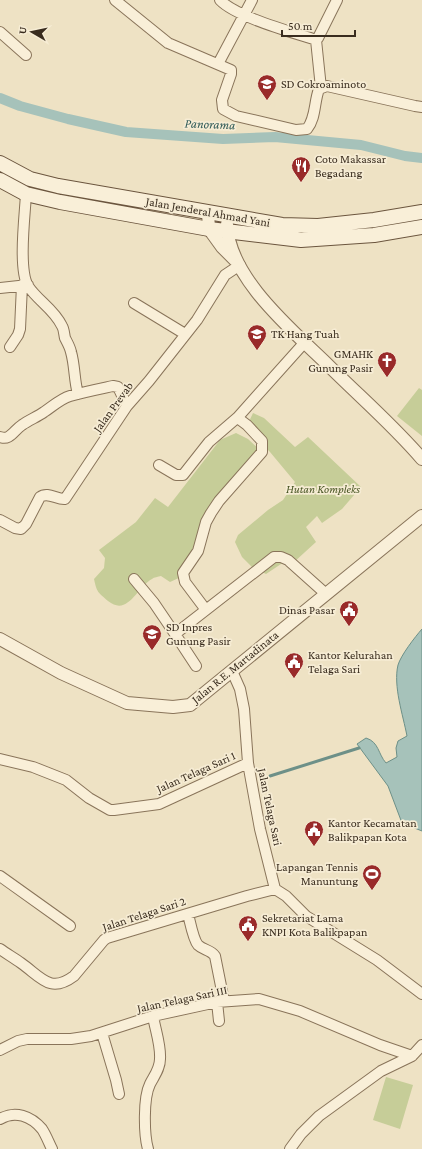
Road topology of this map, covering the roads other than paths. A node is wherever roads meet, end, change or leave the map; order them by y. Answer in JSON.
{"nodes":[{"id":1,"x":220,"y":0,"type":"edge"},
{"id":2,"x":252,"y":0,"type":"edge"},
{"id":3,"x":337,"y":0,"type":"edge"},
{"id":4,"x":121,"y":2,"type":"edge"},
{"id":5,"x":245,"y":15,"type":"junction"},
{"id":6,"x":0,"y":32,"type":"edge"},
{"id":7,"x":316,"y":40,"type":"junction"},
{"id":8,"x":26,"y":55,"type":"dead end"},
{"id":9,"x":218,"y":64,"type":"junction"},
{"id":10,"x":322,"y":88,"type":"junction"},
{"id":11,"x":422,"y":107,"type":"edge"},
{"id":12,"x":0,"y":163,"type":"edge"},
{"id":13,"x":0,"y":180,"type":"edge"},
{"id":14,"x":26,"y":194,"type":"junction"},
{"id":15,"x":208,"y":212,"type":"junction"},
{"id":16,"x":422,"y":212,"type":"edge"},
{"id":17,"x":227,"y":215,"type":"junction"},
{"id":18,"x":422,"y":228,"type":"edge"},
{"id":19,"x":209,"y":229,"type":"junction"},
{"id":20,"x":228,"y":231,"type":"junction"},
{"id":21,"x":240,"y":265,"type":"junction"},
{"id":22,"x":25,"y":285,"type":"junction"},
{"id":23,"x":0,"y":288,"type":"edge"},
{"id":24,"x":134,"y":303,"type":"dead end"},
{"id":25,"x":185,"y":334,"type":"junction"},
{"id":26,"x":305,"y":342,"type":"junction"},
{"id":27,"x":10,"y":347,"type":"dead end"},
{"id":28,"x":78,"y":394,"type":"junction"},
{"id":29,"x":127,"y":406,"type":"junction"},
{"id":30,"x":238,"y":417,"type":"junction"},
{"id":31,"x":0,"y":437,"type":"edge"},
{"id":32,"x":422,"y":459,"type":"edge"},
{"id":33,"x":159,"y":465,"type":"dead end"},
{"id":34,"x":422,"y":516,"type":"edge"},
{"id":35,"x":0,"y":520,"type":"edge"},
{"id":36,"x":134,"y":579,"type":"dead end"},
{"id":37,"x":326,"y":594,"type":"junction"},
{"id":38,"x":206,"y":610,"type":"junction"},
{"id":39,"x":175,"y":634,"type":"junction"},
{"id":40,"x":0,"y":639,"type":"edge"},
{"id":41,"x":196,"y":666,"type":"dead end"},
{"id":42,"x":232,"y":671,"type":"junction"},
{"id":43,"x":0,"y":759,"type":"edge"},
{"id":44,"x":248,"y":763,"type":"junction"},
{"id":45,"x":0,"y":876,"type":"edge"},
{"id":46,"x":275,"y":889,"type":"junction"},
{"id":47,"x":188,"y":914,"type":"junction"},
{"id":48,"x":70,"y":926,"type":"dead end"},
{"id":49,"x":0,"y":949,"type":"edge"},
{"id":50,"x":421,"y":990,"type":"edge"},
{"id":51,"x":221,"y":1002,"type":"junction"},
{"id":52,"x":152,"y":1016,"type":"junction"},
{"id":53,"x":219,"y":1021,"type":"dead end"},
{"id":54,"x":102,"y":1033,"type":"junction"},
{"id":55,"x":422,"y":1045,"type":"edge"},
{"id":56,"x":0,"y":1050,"type":"edge"},
{"id":57,"x":412,"y":1056,"type":"junction"},
{"id":58,"x":119,"y":1094,"type":"dead end"},
{"id":59,"x":0,"y":1119,"type":"edge"},
{"id":60,"x":52,"y":1149,"type":"edge"},
{"id":61,"x":148,"y":1149,"type":"edge"},
{"id":62,"x":290,"y":1149,"type":"edge"}],
"edges":[{"from":1,"to":5,"type":"street"},
{"from":2,"to":5,"type":"street"},
{"from":3,"to":7,"type":"street"},
{"from":4,"to":9,"type":"street"},
{"from":5,"to":7,"type":"street"},
{"from":5,"to":9,"type":"street"},
{"from":6,"to":8,"type":"street"},
{"from":7,"to":10,"type":"street"},
{"from":9,"to":10,"type":"street"},
{"from":10,"to":11,"type":"street"},
{"from":12,"to":15,"type":"main road","name":"Jalan Jenderal Ahmad Yani"},
{"from":13,"to":14,"type":"main road","name":"Jalan Jenderal Ahmad Yani"},
{"from":14,"to":19,"type":"main road","name":"Jalan Jenderal Ahmad Yani"},
{"from":14,"to":22,"type":"street"},
{"from":15,"to":17,"type":"main road","name":"Jalan Jenderal Ahmad Yani"},
{"from":15,"to":19,"type":"street"},
{"from":16,"to":17,"type":"main road","name":"Jalan Jenderal Ahmad Yani"},
{"from":17,"to":20,"type":"street"},
{"from":18,"to":20,"type":"main road","name":"Jalan Jenderal Ahmad Yani"},
{"from":19,"to":20,"type":"main road","name":"Jalan Jenderal Ahmad Yani"},
{"from":19,"to":21,"type":"street"},
{"from":20,"to":21,"type":"street"},
{"from":21,"to":25,"type":"street","name":"Jalan Prevab"},
{"from":21,"to":26,"type":"street"},
{"from":22,"to":23,"type":"street"},
{"from":22,"to":27,"type":"street"},
{"from":22,"to":28,"type":"street"},
{"from":24,"to":25,"type":"street"},
{"from":25,"to":29,"type":"street","name":"Jalan Prevab"},
{"from":26,"to":30,"type":"street"},
{"from":26,"to":32,"type":"street"},
{"from":28,"to":29,"type":"street"},
{"from":28,"to":31,"type":"street"},
{"from":29,"to":35,"type":"street","name":"Jalan Prevab"},
{"from":30,"to":33,"type":"street"},
{"from":30,"to":38,"type":"street"},
{"from":34,"to":37,"type":"street","name":"Jalan R.E. Martadinata"},
{"from":36,"to":39,"type":"street"},
{"from":37,"to":38,"type":"street"},
{"from":37,"to":42,"type":"street","name":"Jalan R.E. Martadinata"},
{"from":38,"to":39,"type":"street"},
{"from":39,"to":41,"type":"street"},
{"from":40,"to":42,"type":"street","name":"Jalan R.E. Martadinata"},
{"from":42,"to":44,"type":"street","name":"Jalan Telaga Sari"},
{"from":43,"to":44,"type":"street","name":"Jalan Telaga Sari 1"},
{"from":44,"to":46,"type":"street","name":"Jalan Telaga Sari"},
{"from":45,"to":48,"type":"street"},
{"from":46,"to":47,"type":"street","name":"Jalan Telaga Sari 2"},
{"from":46,"to":50,"type":"street"},
{"from":47,"to":49,"type":"street","name":"Jalan Telaga Sari 2"},
{"from":47,"to":51,"type":"street"},
{"from":51,"to":52,"type":"street","name":"Jalan Telaga Sari III"},
{"from":51,"to":53,"type":"street"},
{"from":51,"to":57,"type":"street","name":"Jalan Telaga Sari III"},
{"from":52,"to":54,"type":"street","name":"Jalan Telaga Sari III"},
{"from":52,"to":61,"type":"street"},
{"from":54,"to":56,"type":"street","name":"Jalan Telaga Sari III"},
{"from":54,"to":58,"type":"street"},
{"from":55,"to":57,"type":"street"},
{"from":57,"to":62,"type":"street"},
{"from":59,"to":60,"type":"street"}]}
